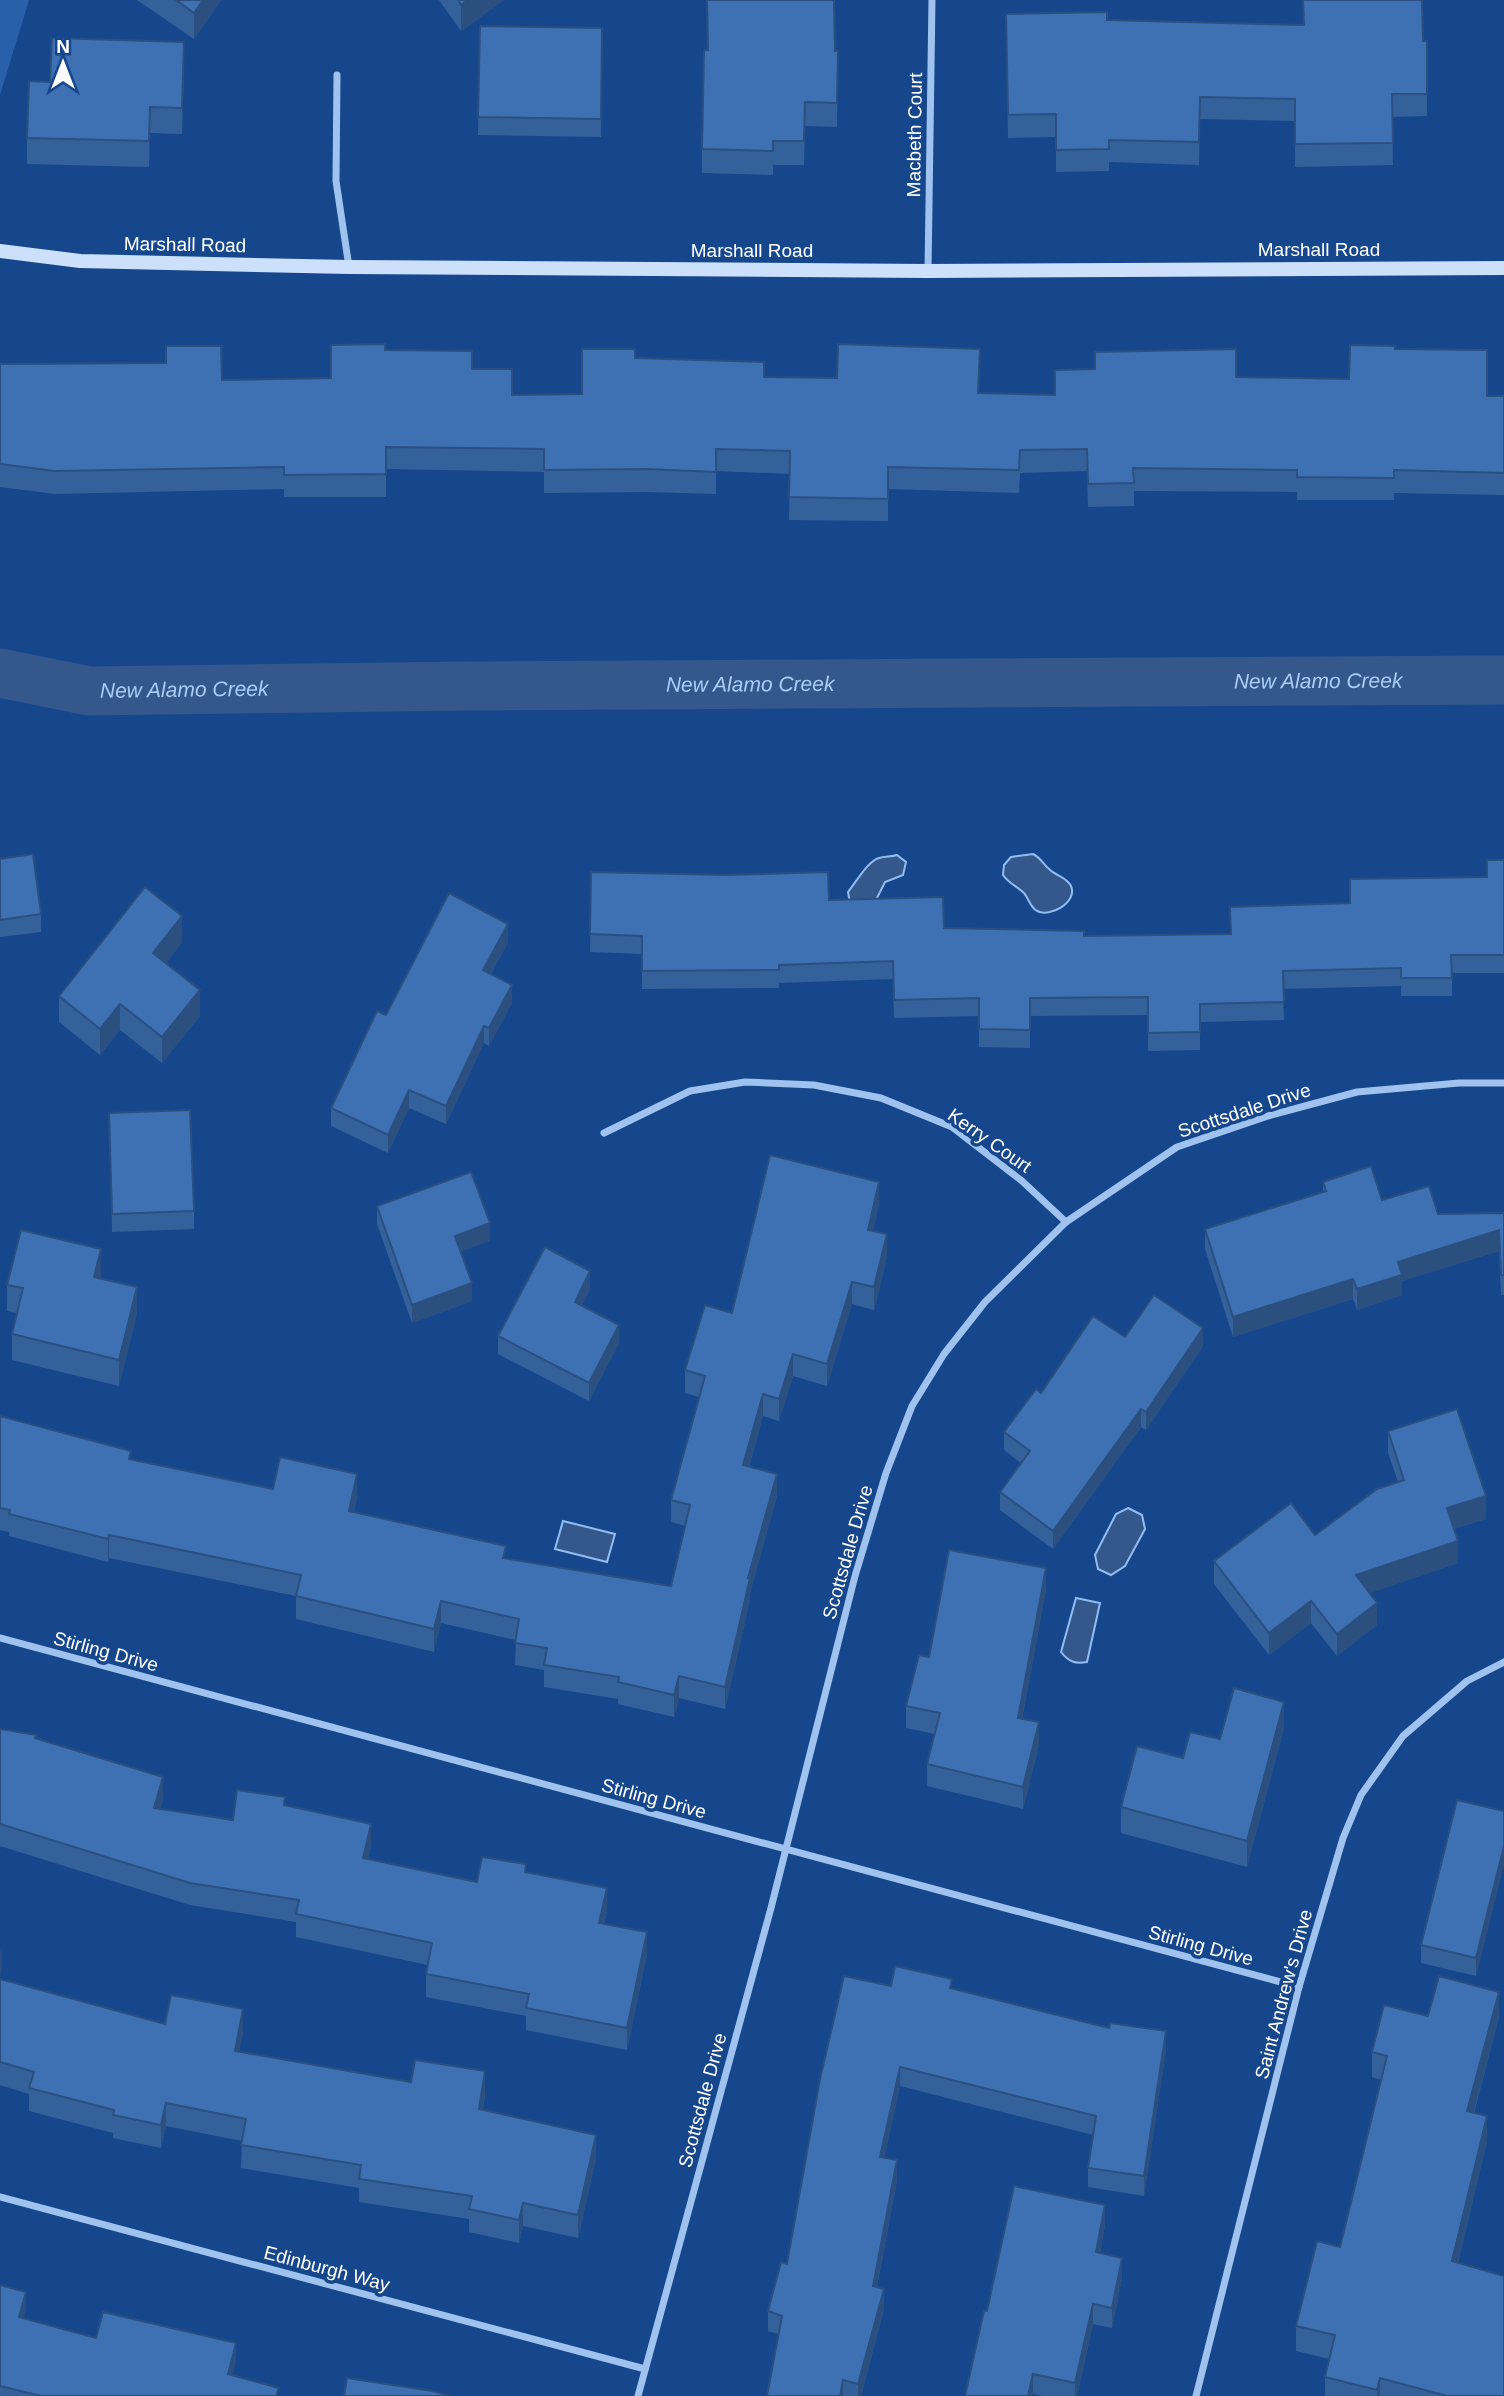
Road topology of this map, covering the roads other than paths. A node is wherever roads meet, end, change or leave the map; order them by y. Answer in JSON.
{"nodes":[{"id":1,"x":932,"y":0,"type":"edge"},
{"id":2,"x":337,"y":75,"type":"dead end"},
{"id":3,"x":0,"y":251,"type":"edge"},
{"id":4,"x":349,"y":267,"type":"junction"},
{"id":5,"x":1504,"y":268,"type":"edge"},
{"id":6,"x":928,"y":271,"type":"junction"},
{"id":7,"x":1504,"y":1083,"type":"edge"},
{"id":8,"x":604,"y":1133,"type":"dead end"},
{"id":9,"x":1066,"y":1222,"type":"junction"},
{"id":10,"x":0,"y":1638,"type":"edge"},
{"id":11,"x":1504,"y":1662,"type":"edge"},
{"id":12,"x":785,"y":1850,"type":"junction"},
{"id":13,"x":1299,"y":1987,"type":"junction"},
{"id":14,"x":0,"y":2197,"type":"edge"},
{"id":15,"x":645,"y":2369,"type":"junction"},
{"id":16,"x":638,"y":2396,"type":"edge"},
{"id":17,"x":1196,"y":2396,"type":"edge"}],
"edges":[{"from":1,"to":6,"type":"street","name":"Macbeth Court"},
{"from":2,"to":4,"type":"street"},
{"from":3,"to":4,"type":"street","name":"Marshall Road"},
{"from":4,"to":6,"type":"street","name":"Marshall Road"},
{"from":5,"to":6,"type":"street","name":"Marshall Road"},
{"from":7,"to":9,"type":"street","name":"Scottsdale Drive"},
{"from":8,"to":9,"type":"street","name":"Kerry Court"},
{"from":9,"to":12,"type":"street","name":"Scottsdale Drive"},
{"from":10,"to":12,"type":"street","name":"Stirling Drive"},
{"from":11,"to":13,"type":"street","name":"Saint Andrew's Drive"},
{"from":12,"to":13,"type":"street","name":"Stirling Drive"},
{"from":12,"to":15,"type":"street","name":"Scottsdale Drive"},
{"from":13,"to":17,"type":"street","name":"Saint Andrew's Drive"},
{"from":14,"to":15,"type":"street","name":"Edinburgh Way"},
{"from":15,"to":16,"type":"street","name":"Scottsdale Drive"}]}
